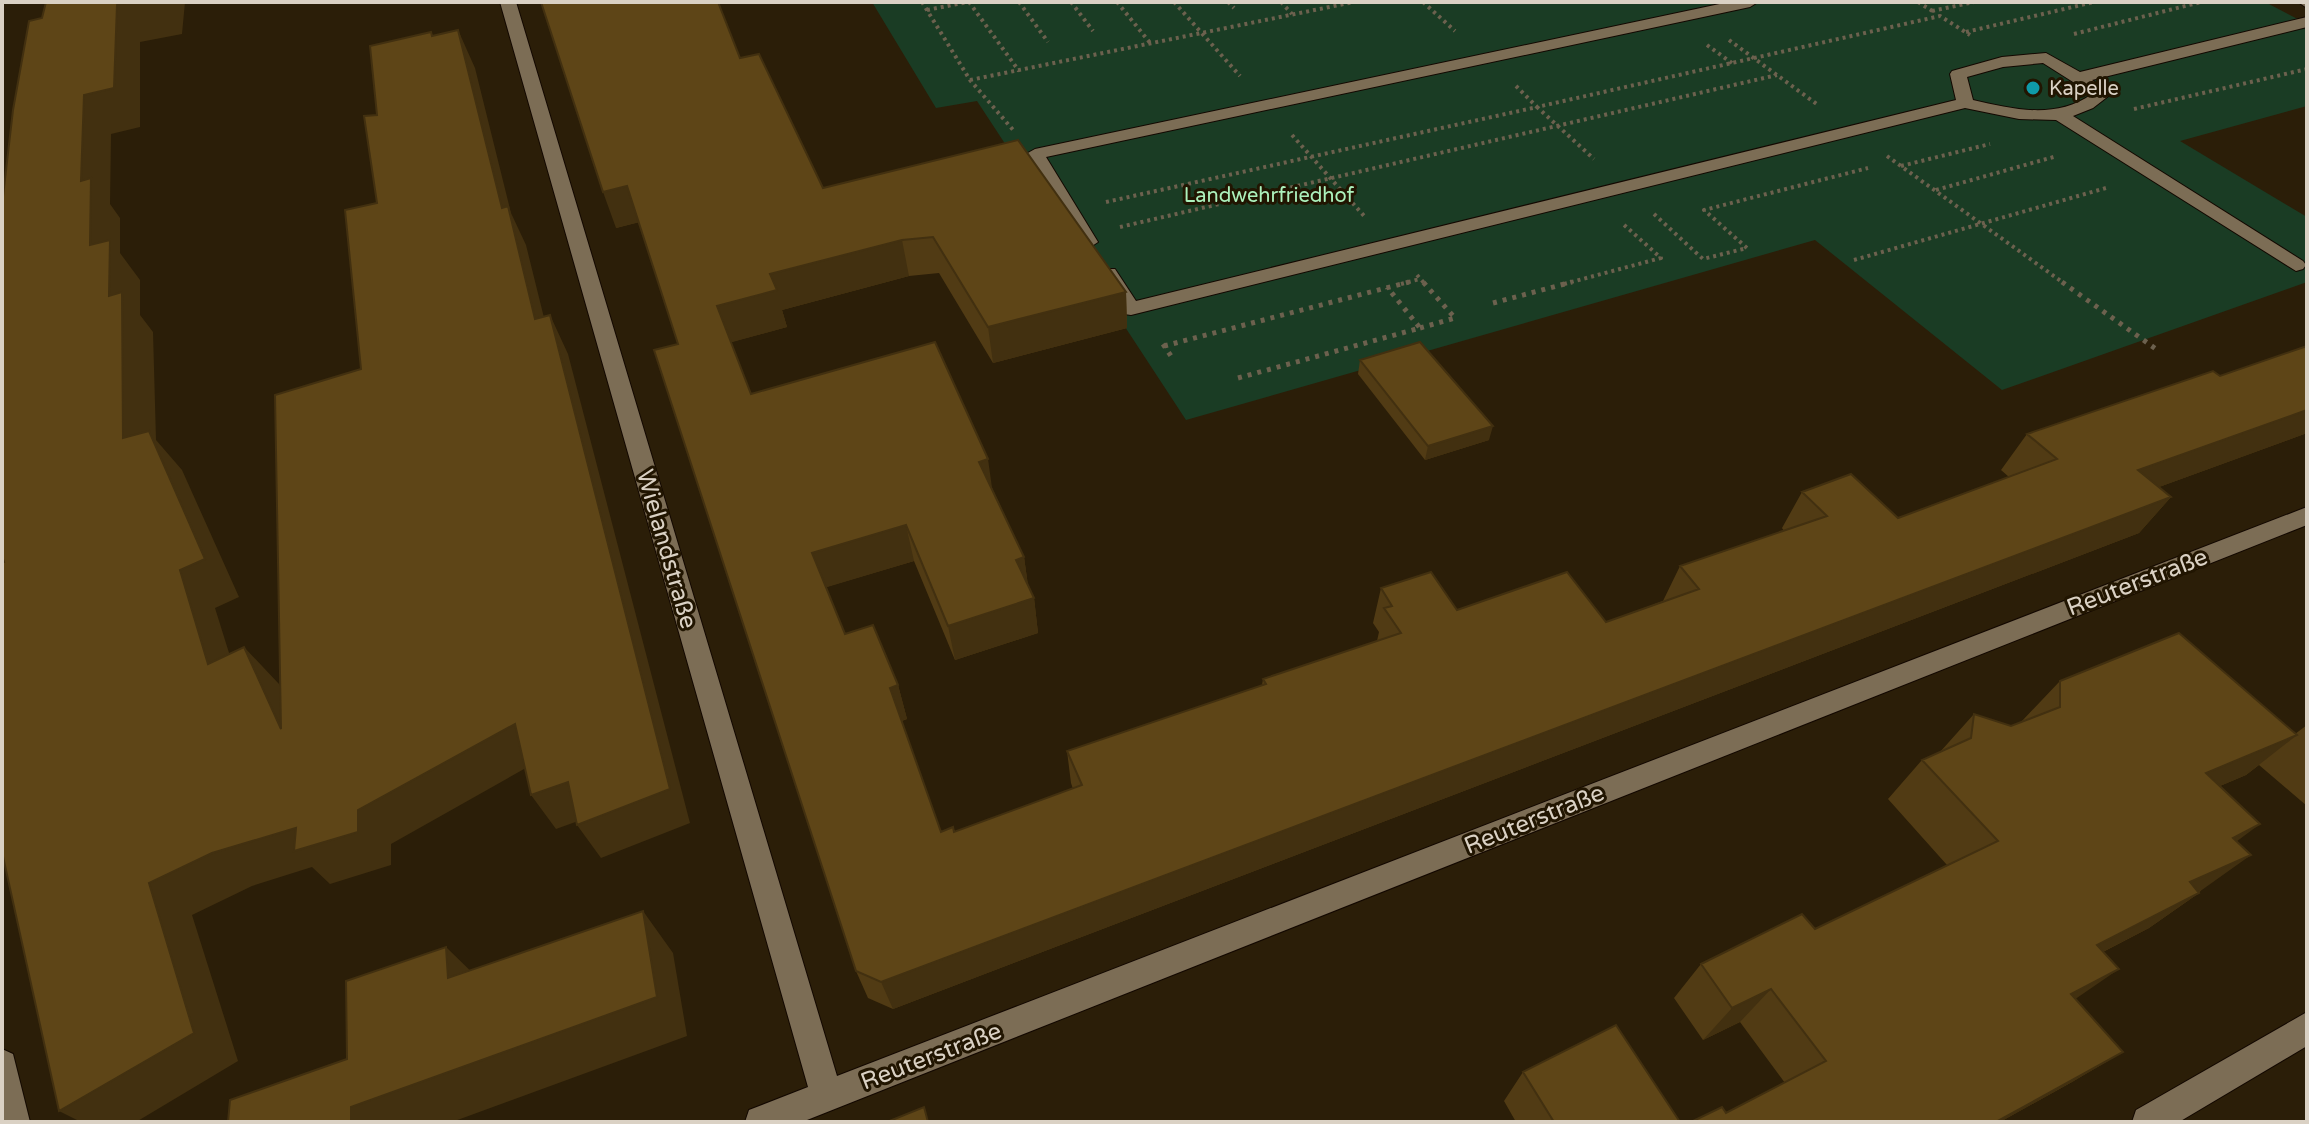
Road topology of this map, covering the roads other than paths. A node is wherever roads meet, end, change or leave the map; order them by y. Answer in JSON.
{"nodes":[{"id":1,"x":508,"y":2,"type":"edge"},
{"id":2,"x":1750,"y":2,"type":"edge"},
{"id":3,"x":2307,"y":22,"type":"edge"},
{"id":4,"x":2078,"y":78,"type":"junction"},
{"id":5,"x":1965,"y":103,"type":"junction"},
{"id":6,"x":2058,"y":114,"type":"junction"},
{"id":7,"x":2296,"y":265,"type":"dead end"},
{"id":8,"x":2307,"y":516,"type":"edge"},
{"id":9,"x":2307,"y":1028,"type":"edge"},
{"id":10,"x":2,"y":1065,"type":"edge"},
{"id":11,"x":827,"y":1096,"type":"junction"},
{"id":12,"x":14,"y":1122,"type":"edge"},
{"id":13,"x":761,"y":1122,"type":"edge"},
{"id":14,"x":2148,"y":1122,"type":"edge"}],
"edges":[{"from":1,"to":11,"type":"street","name":"Wielandstraße"},
{"from":2,"to":5,"type":"street"},
{"from":3,"to":4,"type":"street"},
{"from":4,"to":5,"type":"street"},
{"from":4,"to":6,"type":"street"},
{"from":5,"to":6,"type":"street"},
{"from":6,"to":7,"type":"street"},
{"from":8,"to":11,"type":"street","name":"Reuterstraße"},
{"from":9,"to":14,"type":"street"},
{"from":10,"to":12,"type":"street"},
{"from":11,"to":13,"type":"street","name":"Reuterstraße"}]}
